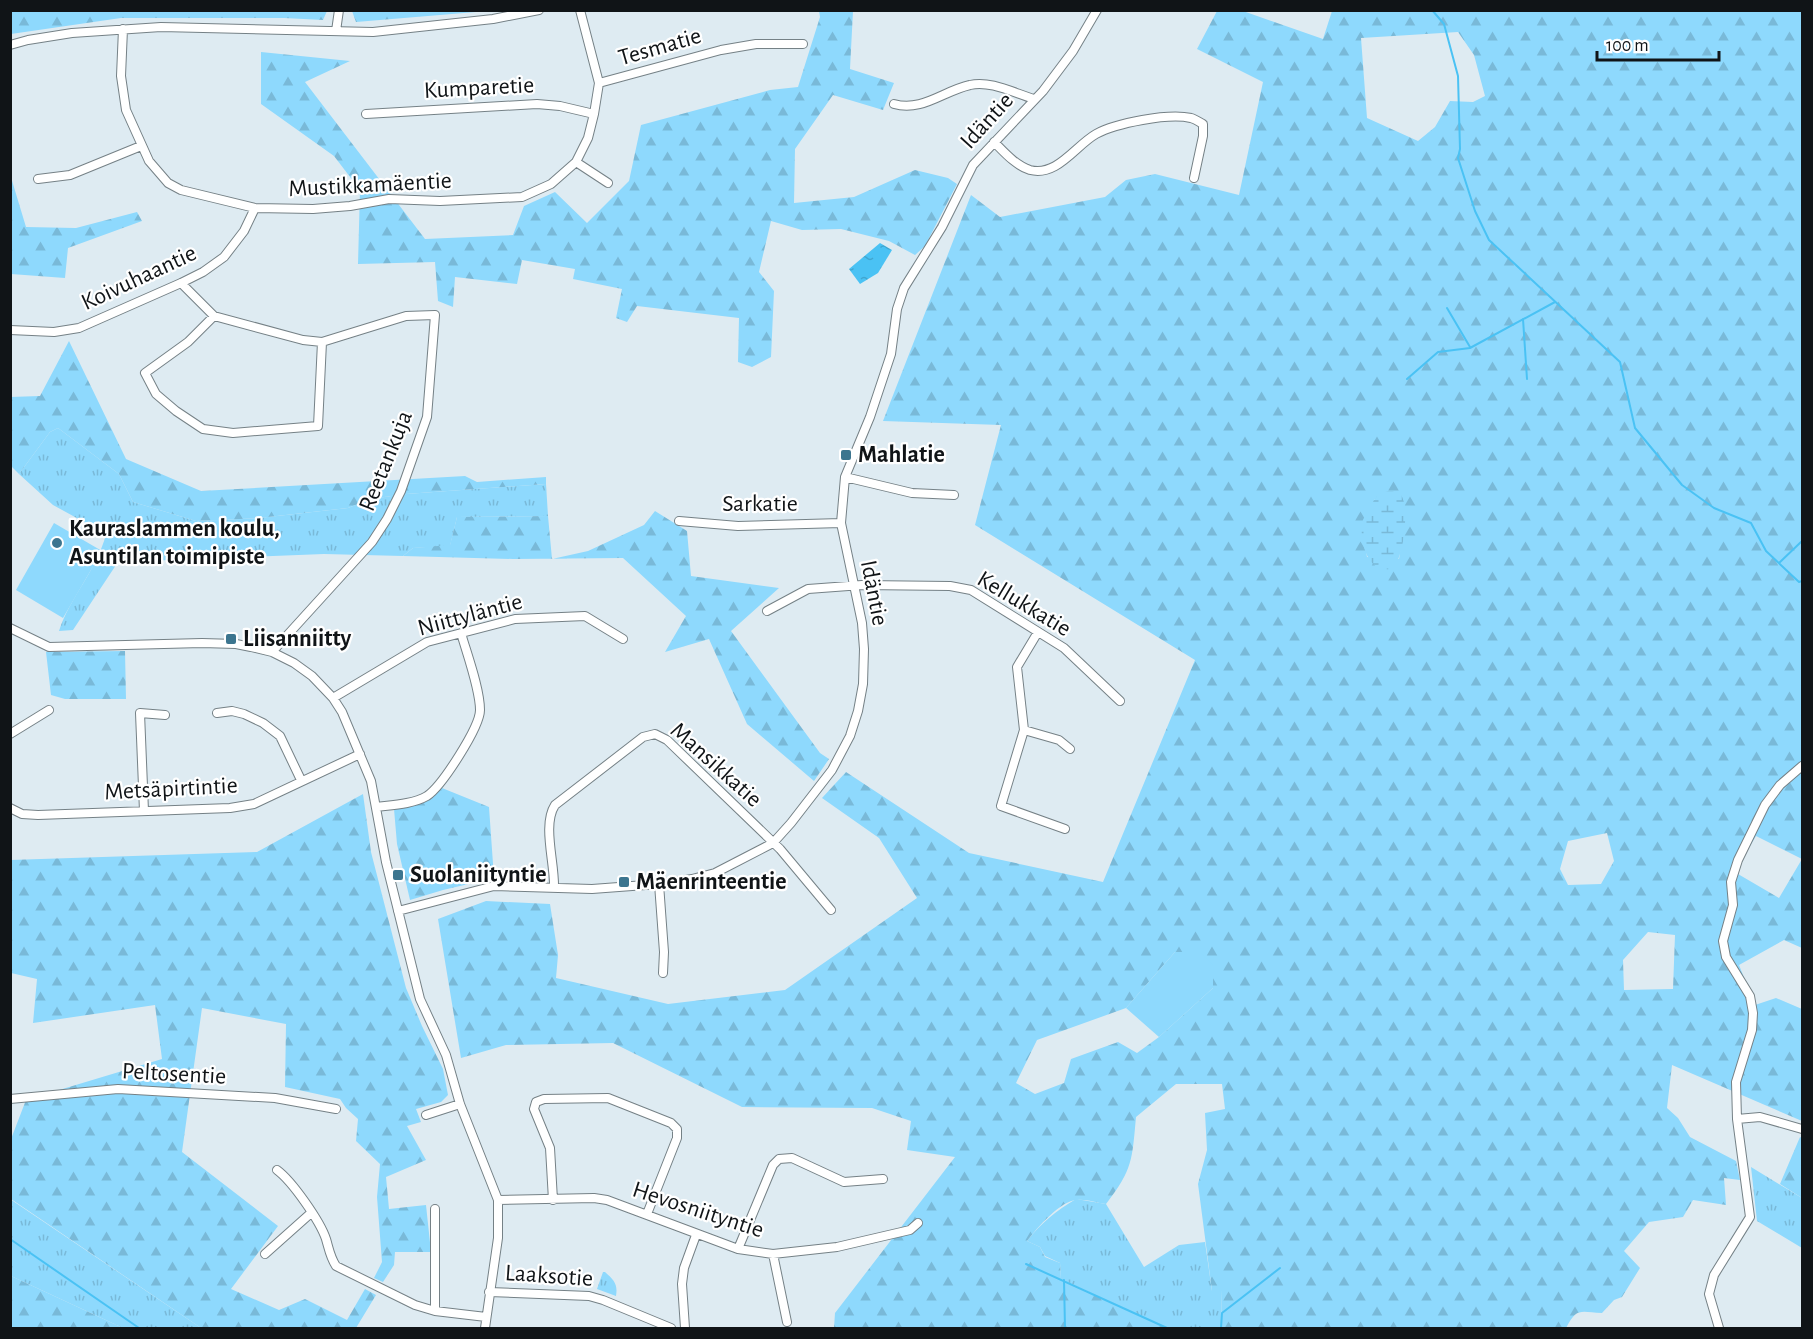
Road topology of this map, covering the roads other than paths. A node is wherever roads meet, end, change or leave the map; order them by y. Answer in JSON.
{"nodes":[{"id":1,"x":339,"y":10,"type":"edge"},
{"id":2,"x":539,"y":10,"type":"edge"},
{"id":3,"x":580,"y":10,"type":"edge"},
{"id":4,"x":1097,"y":10,"type":"edge"},
{"id":5,"x":123,"y":29,"type":"junction"},
{"id":6,"x":336,"y":31,"type":"junction"},
{"id":7,"x":803,"y":44,"type":"dead end"},
{"id":8,"x":10,"y":45,"type":"edge"},
{"id":9,"x":599,"y":83,"type":"junction"},
{"id":10,"x":1034,"y":99,"type":"junction"},
{"id":11,"x":894,"y":104,"type":"dead end"},
{"id":12,"x":366,"y":114,"type":"dead end"},
{"id":13,"x":594,"y":114,"type":"junction"},
{"id":14,"x":994,"y":142,"type":"junction"},
{"id":15,"x":141,"y":146,"type":"junction"},
{"id":16,"x":576,"y":162,"type":"junction"},
{"id":17,"x":38,"y":178,"type":"dead end"},
{"id":18,"x":1194,"y":178,"type":"dead end"},
{"id":19,"x":608,"y":183,"type":"dead end"},
{"id":20,"x":255,"y":208,"type":"junction"},
{"id":21,"x":181,"y":283,"type":"junction"},
{"id":22,"x":214,"y":316,"type":"junction"},
{"id":23,"x":10,"y":330,"type":"edge"},
{"id":24,"x":321,"y":342,"type":"junction"},
{"id":25,"x":845,"y":477,"type":"junction"},
{"id":26,"x":954,"y":495,"type":"dead end"},
{"id":27,"x":679,"y":521,"type":"dead end"},
{"id":28,"x":841,"y":523,"type":"junction"},
{"id":29,"x":853,"y":585,"type":"junction"},
{"id":30,"x":767,"y":611,"type":"dead end"},
{"id":31,"x":10,"y":628,"type":"edge"},
{"id":32,"x":1038,"y":632,"type":"junction"},
{"id":33,"x":461,"y":633,"type":"junction"},
{"id":34,"x":623,"y":639,"type":"dead end"},
{"id":35,"x":272,"y":652,"type":"junction"},
{"id":36,"x":333,"y":698,"type":"junction"},
{"id":37,"x":1120,"y":701,"type":"dead end"},
{"id":38,"x":49,"y":710,"type":"dead end"},
{"id":39,"x":217,"y":713,"type":"dead end"},
{"id":40,"x":165,"y":715,"type":"dead end"},
{"id":41,"x":1024,"y":730,"type":"junction"},
{"id":42,"x":10,"y":734,"type":"edge"},
{"id":43,"x":1070,"y":749,"type":"dead end"},
{"id":44,"x":360,"y":754,"type":"junction"},
{"id":45,"x":1803,"y":766,"type":"edge"},
{"id":46,"x":302,"y":780,"type":"junction"},
{"id":47,"x":377,"y":807,"type":"junction"},
{"id":48,"x":10,"y":808,"type":"edge"},
{"id":49,"x":144,"y":811,"type":"junction"},
{"id":50,"x":1065,"y":829,"type":"dead end"},
{"id":51,"x":773,"y":843,"type":"junction"},
{"id":52,"x":659,"y":884,"type":"junction"},
{"id":53,"x":554,"y":888,"type":"junction"},
{"id":54,"x":831,"y":910,"type":"dead end"},
{"id":55,"x":398,"y":911,"type":"junction"},
{"id":56,"x":663,"y":973,"type":"dead end"},
{"id":57,"x":10,"y":1099,"type":"edge"},
{"id":58,"x":460,"y":1104,"type":"junction"},
{"id":59,"x":336,"y":1108,"type":"dead end"},
{"id":60,"x":426,"y":1115,"type":"dead end"},
{"id":61,"x":1737,"y":1119,"type":"junction"},
{"id":62,"x":1803,"y":1129,"type":"edge"},
{"id":63,"x":277,"y":1170,"type":"dead end"},
{"id":64,"x":883,"y":1179,"type":"dead end"},
{"id":65,"x":498,"y":1200,"type":"junction"},
{"id":66,"x":553,"y":1200,"type":"junction"},
{"id":67,"x":435,"y":1209,"type":"dead end"},
{"id":68,"x":311,"y":1213,"type":"junction"},
{"id":69,"x":646,"y":1214,"type":"junction"},
{"id":70,"x":918,"y":1223,"type":"dead end"},
{"id":71,"x":696,"y":1235,"type":"junction"},
{"id":72,"x":738,"y":1249,"type":"junction"},
{"id":73,"x":265,"y":1254,"type":"dead end"},
{"id":74,"x":773,"y":1254,"type":"junction"},
{"id":75,"x":489,"y":1292,"type":"junction"},
{"id":76,"x":435,"y":1311,"type":"junction"},
{"id":77,"x":486,"y":1317,"type":"junction"},
{"id":78,"x":787,"y":1322,"type":"dead end"},
{"id":79,"x":485,"y":1329,"type":"edge"},
{"id":80,"x":671,"y":1329,"type":"edge"},
{"id":81,"x":685,"y":1329,"type":"edge"},
{"id":82,"x":1719,"y":1329,"type":"edge"}],
"edges":[{"from":1,"to":6,"type":"street"},
{"from":2,"to":6,"type":"street"},
{"from":3,"to":9,"type":"street","name":"Mustikkamäentie"},
{"from":4,"to":10,"type":"street","name":"Idäntie"},
{"from":5,"to":6,"type":"street"},
{"from":5,"to":8,"type":"street"},
{"from":5,"to":15,"type":"street","name":"Mustikkamäentie"},
{"from":7,"to":9,"type":"street","name":"Tesmatie"},
{"from":9,"to":13,"type":"street","name":"Mustikkamäentie"},
{"from":10,"to":11,"type":"street"},
{"from":10,"to":14,"type":"street","name":"Idäntie"},
{"from":12,"to":13,"type":"street","name":"Kumparetie"},
{"from":13,"to":16,"type":"street","name":"Mustikkamäentie"},
{"from":14,"to":18,"type":"street"},
{"from":14,"to":25,"type":"street","name":"Idäntie"},
{"from":15,"to":17,"type":"street"},
{"from":15,"to":20,"type":"street","name":"Mustikkamäentie"},
{"from":16,"to":19,"type":"street"},
{"from":16,"to":20,"type":"street","name":"Mustikkamäentie"},
{"from":20,"to":21,"type":"street","name":"Koivuhaantie"},
{"from":21,"to":22,"type":"street"},
{"from":21,"to":23,"type":"street","name":"Koivuhaantie"},
{"from":22,"to":24,"type":"street"},
{"from":22,"to":24,"type":"street"},
{"from":24,"to":35,"type":"street","name":"Reetankuja"},
{"from":25,"to":26,"type":"street"},
{"from":25,"to":28,"type":"street","name":"Idäntie"},
{"from":27,"to":28,"type":"street","name":"Sarkatie"},
{"from":28,"to":29,"type":"street","name":"Idäntie"},
{"from":29,"to":30,"type":"street","name":"Kellukkatie"},
{"from":29,"to":32,"type":"street","name":"Kellukkatie"},
{"from":29,"to":51,"type":"street","name":"Idäntie"},
{"from":31,"to":35,"type":"street"},
{"from":32,"to":37,"type":"street","name":"Kellukkatie"},
{"from":32,"to":41,"type":"street"},
{"from":33,"to":34,"type":"street","name":"Niittyläntie"},
{"from":33,"to":36,"type":"street","name":"Niittyläntie"},
{"from":33,"to":47,"type":"street"},
{"from":35,"to":36,"type":"street"},
{"from":36,"to":44,"type":"street"},
{"from":38,"to":42,"type":"street"},
{"from":39,"to":46,"type":"street"},
{"from":40,"to":49,"type":"street"},
{"from":41,"to":43,"type":"street"},
{"from":41,"to":50,"type":"street"},
{"from":44,"to":46,"type":"street","name":"Metsäpirtintie"},
{"from":44,"to":47,"type":"street"},
{"from":45,"to":61,"type":"street"},
{"from":46,"to":49,"type":"street","name":"Metsäpirtintie"},
{"from":47,"to":55,"type":"street"},
{"from":48,"to":49,"type":"street","name":"Metsäpirtintie"},
{"from":51,"to":52,"type":"street","name":"Idäntie"},
{"from":51,"to":53,"type":"street","name":"Mansikkatie"},
{"from":51,"to":54,"type":"street"},
{"from":52,"to":53,"type":"street","name":"Idäntie"},
{"from":52,"to":56,"type":"street"},
{"from":53,"to":55,"type":"street","name":"Idäntie"},
{"from":55,"to":58,"type":"street"},
{"from":57,"to":59,"type":"street","name":"Peltosentie"},
{"from":58,"to":60,"type":"street"},
{"from":58,"to":65,"type":"street"},
{"from":61,"to":62,"type":"street"},
{"from":61,"to":82,"type":"street"},
{"from":63,"to":68,"type":"street"},
{"from":64,"to":72,"type":"street"},
{"from":65,"to":66,"type":"street","name":"Hevosniityntie"},
{"from":65,"to":75,"type":"street"},
{"from":66,"to":69,"type":"street","name":"Hevosniityntie"},
{"from":66,"to":69,"type":"street"},
{"from":67,"to":76,"type":"street"},
{"from":68,"to":73,"type":"street"},
{"from":68,"to":76,"type":"street"},
{"from":69,"to":71,"type":"street","name":"Hevosniityntie"},
{"from":70,"to":74,"type":"street","name":"Hevosniityntie"},
{"from":71,"to":72,"type":"street","name":"Hevosniityntie"},
{"from":71,"to":81,"type":"street"},
{"from":72,"to":74,"type":"street","name":"Hevosniityntie"},
{"from":74,"to":78,"type":"street"},
{"from":75,"to":77,"type":"street"},
{"from":75,"to":80,"type":"street","name":"Laaksotie"},
{"from":76,"to":77,"type":"street"},
{"from":77,"to":79,"type":"street"}]}
